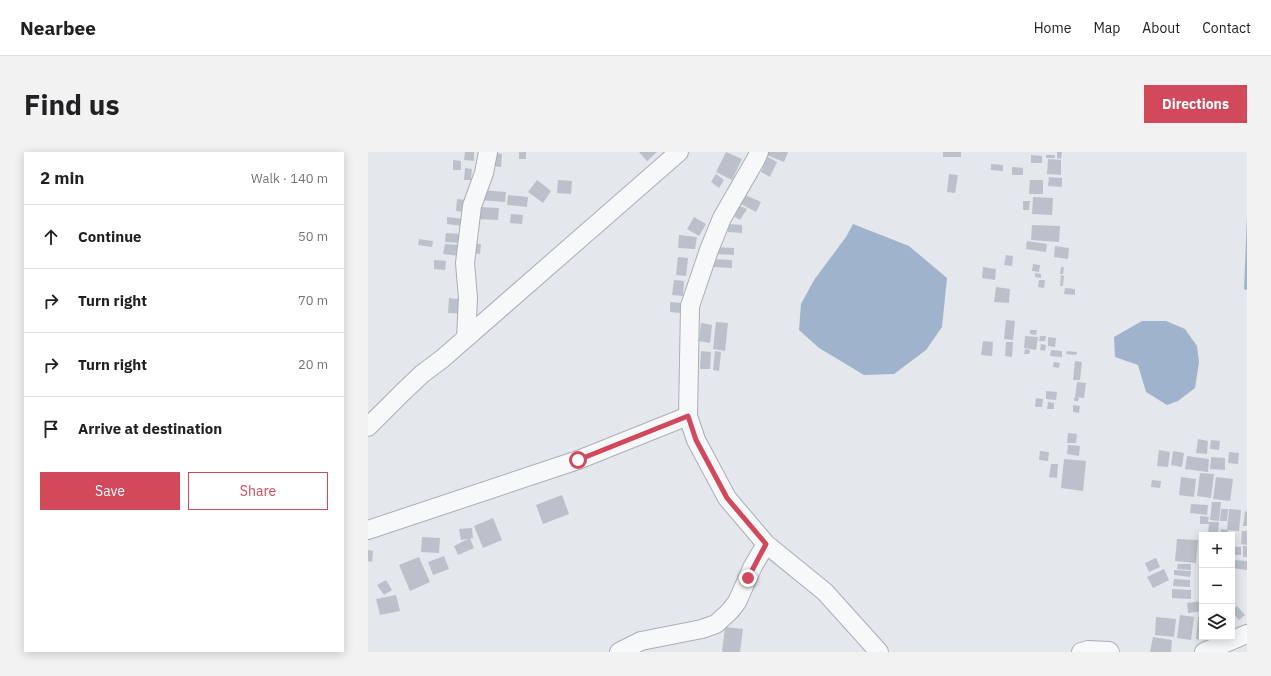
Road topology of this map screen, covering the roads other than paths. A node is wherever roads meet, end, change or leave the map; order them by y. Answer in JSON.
{"nodes":[{"id":1,"x":488,"y":152,"type":"edge"},
{"id":2,"x":679,"y":152,"type":"edge"},
{"id":3,"x":759,"y":152,"type":"edge"},
{"id":4,"x":466,"y":338,"type":"junction"},
{"id":5,"x":688,"y":416,"type":"junction"},
{"id":6,"x":368,"y":427,"type":"edge"},
{"id":7,"x":368,"y":530,"type":"edge"},
{"id":8,"x":766,"y":544,"type":"junction"},
{"id":9,"x":1247,"y":634,"type":"edge"},
{"id":10,"x":620,"y":652,"type":"edge"},
{"id":11,"x":879,"y":652,"type":"edge"},
{"id":12,"x":1081,"y":652,"type":"edge"},
{"id":13,"x":1110,"y":652,"type":"edge"},
{"id":14,"x":1204,"y":652,"type":"edge"}],
"edges":[{"from":1,"to":4,"type":"street"},
{"from":2,"to":4,"type":"street"},
{"from":3,"to":5,"type":"street"},
{"from":4,"to":6,"type":"street"},
{"from":5,"to":7,"type":"street"},
{"from":5,"to":8,"type":"street"},
{"from":8,"to":10,"type":"street"},
{"from":8,"to":11,"type":"street"},
{"from":9,"to":14,"type":"street"},
{"from":12,"to":13,"type":"street"}]}
